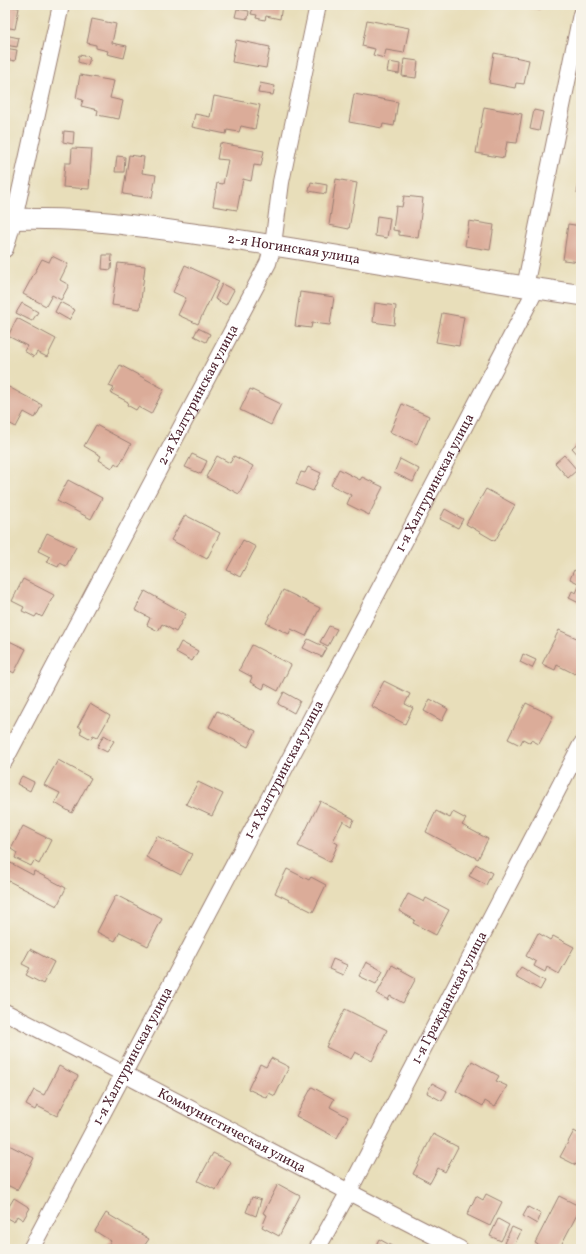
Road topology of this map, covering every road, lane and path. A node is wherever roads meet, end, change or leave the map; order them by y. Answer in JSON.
{"nodes":[{"id":1,"x":61,"y":5,"type":"edge"},
{"id":2,"x":318,"y":5,"type":"edge"},
{"id":3,"x":581,"y":14,"type":"edge"},
{"id":4,"x":10,"y":219,"type":"edge"},
{"id":5,"x":273,"y":245,"type":"junction"},
{"id":6,"x":5,"y":249,"type":"edge"},
{"id":7,"x":530,"y":288,"type":"junction"},
{"id":8,"x":581,"y":295,"type":"edge"},
{"id":9,"x":581,"y":745,"type":"edge"},
{"id":10,"x":5,"y":760,"type":"edge"},
{"id":11,"x":5,"y":1012,"type":"edge"},
{"id":12,"x":124,"y":1073,"type":"junction"},
{"id":13,"x":348,"y":1193,"type":"junction"},
{"id":14,"x":31,"y":1249,"type":"edge"},
{"id":15,"x":317,"y":1249,"type":"edge"},
{"id":16,"x":460,"y":1249,"type":"edge"}],
"edges":[{"from":1,"to":4,"type":"street"},
{"from":2,"to":5,"type":"street","name":"2-я Халтуринская улица"},
{"from":3,"to":7,"type":"street","name":"1-я Халтуринская улица"},
{"from":4,"to":5,"type":"street","name":"2-я Ногинская улица"},
{"from":4,"to":6,"type":"street"},
{"from":5,"to":7,"type":"street","name":"2-я Ногинская улица"},
{"from":5,"to":10,"type":"street","name":"2-я Халтуринская улица"},
{"from":7,"to":8,"type":"street","name":"2-я Ногинская улица"},
{"from":7,"to":12,"type":"street","name":"1-я Халтуринская улица"},
{"from":9,"to":13,"type":"street","name":"1-я Гражданская улица"},
{"from":11,"to":12,"type":"street","name":"Коммунистическая улица"},
{"from":12,"to":13,"type":"street","name":"Коммунистическая улица"},
{"from":12,"to":14,"type":"street","name":"1-я Халтуринская улица"},
{"from":13,"to":15,"type":"street","name":"1-я Гражданская улица"},
{"from":13,"to":16,"type":"street","name":"Коммунистическая улица"}]}
